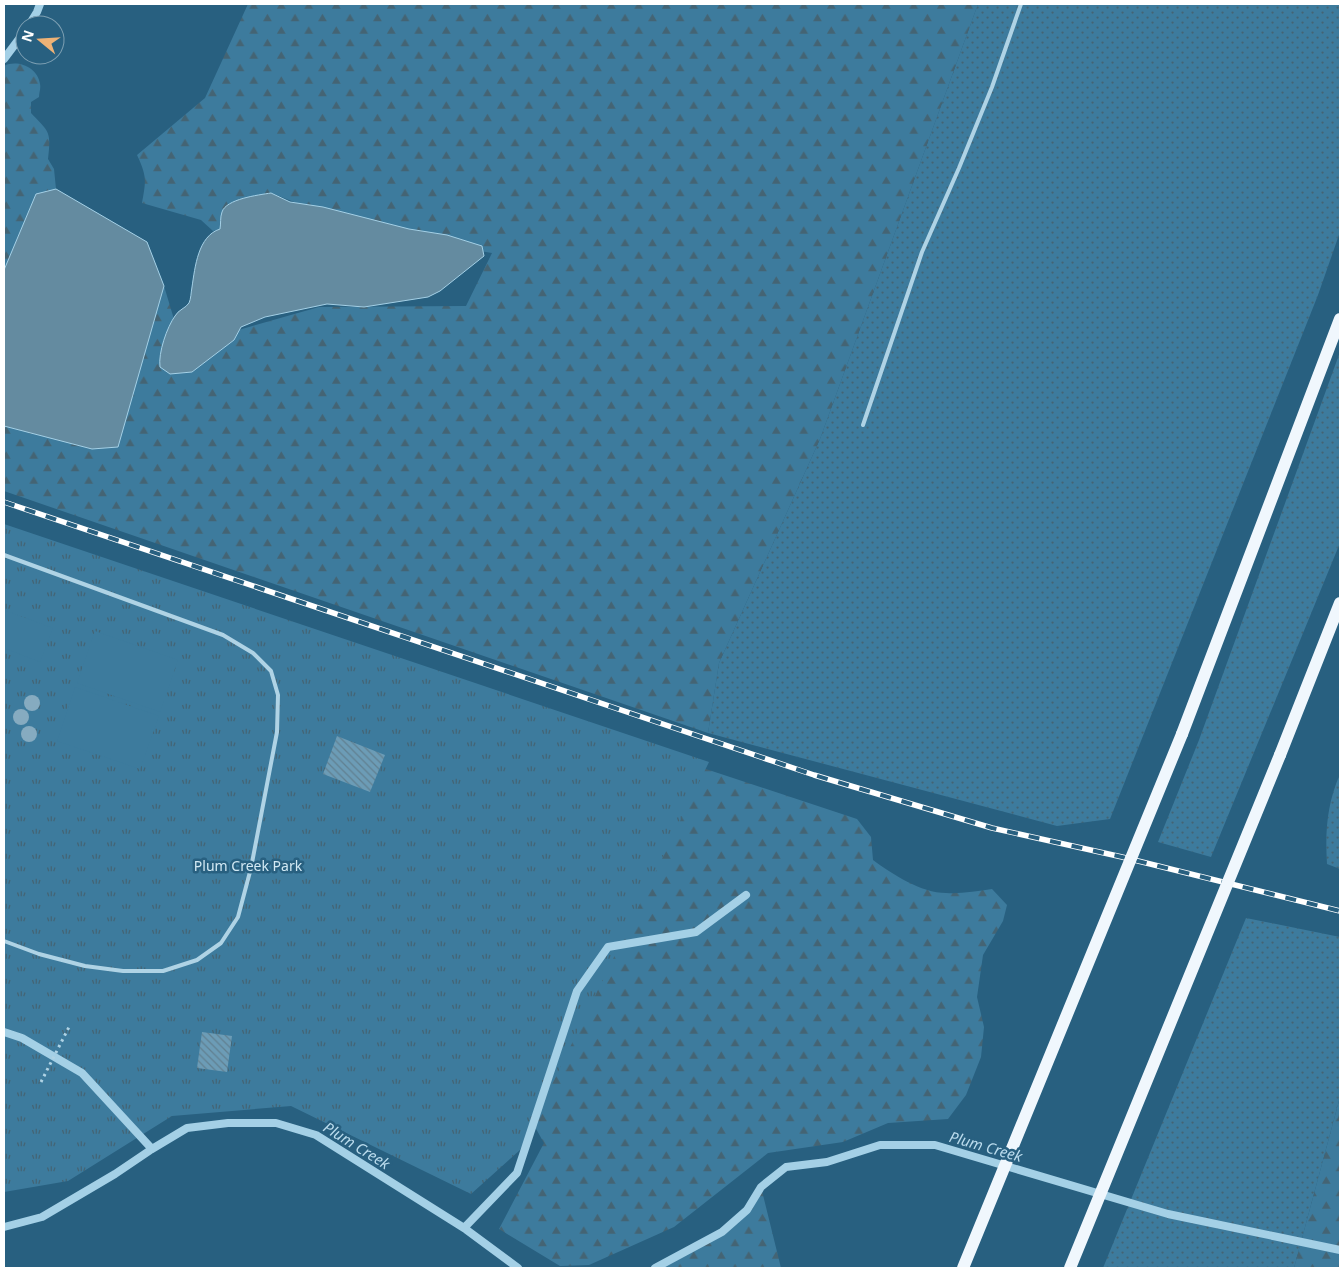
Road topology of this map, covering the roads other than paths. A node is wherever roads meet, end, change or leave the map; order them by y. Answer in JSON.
{"nodes":[{"id":1,"x":1021,"y":4,"type":"edge"},
{"id":2,"x":1340,"y":320,"type":"edge"},
{"id":3,"x":863,"y":425,"type":"dead end"},
{"id":4,"x":4,"y":555,"type":"edge"},
{"id":5,"x":1340,"y":602,"type":"edge"},
{"id":6,"x":4,"y":941,"type":"edge"},
{"id":7,"x":963,"y":1268,"type":"edge"},
{"id":8,"x":1070,"y":1268,"type":"edge"}],
"edges":[{"from":1,"to":3,"type":"lane"},
{"from":2,"to":7,"type":"main road","bridge":true},
{"from":4,"to":6,"type":"lane"},
{"from":5,"to":8,"type":"main road","bridge":true}]}
